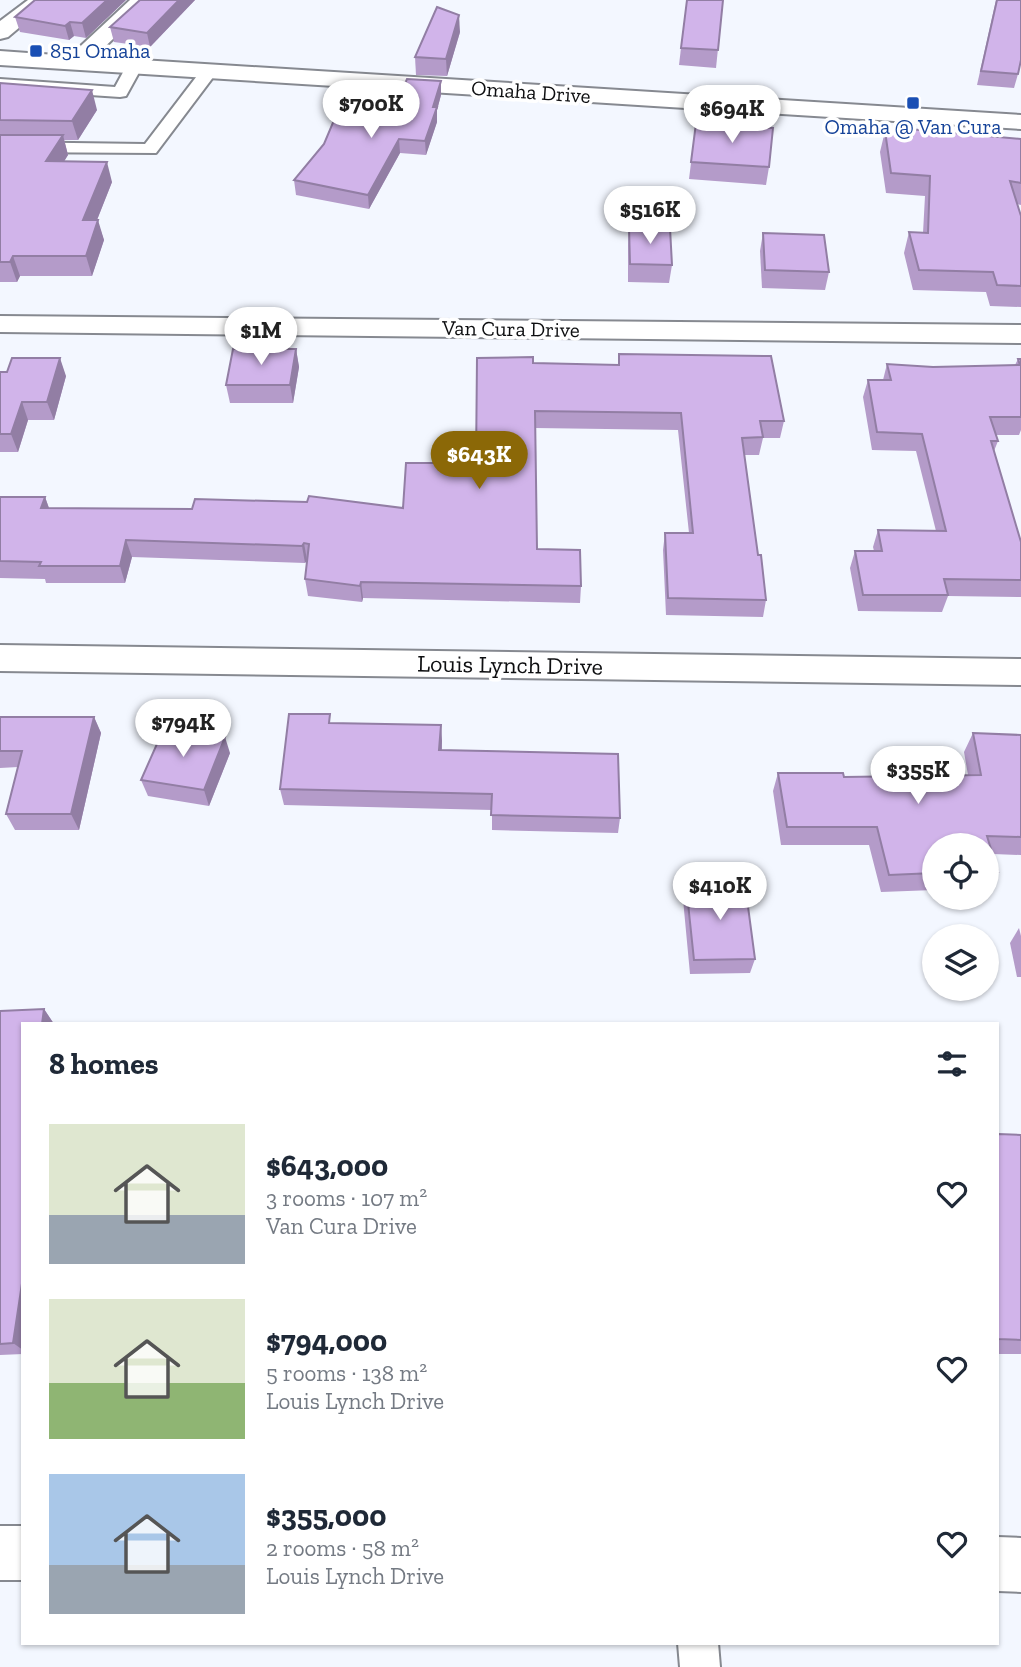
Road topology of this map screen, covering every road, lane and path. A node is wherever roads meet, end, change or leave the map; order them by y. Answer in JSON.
{"nodes":[{"id":1,"x":41,"y":0,"type":"edge"},
{"id":2,"x":142,"y":0,"type":"edge"},
{"id":3,"x":0,"y":32,"type":"edge"},
{"id":4,"x":1,"y":60,"type":"edge"},
{"id":5,"x":75,"y":63,"type":"junction"},
{"id":6,"x":134,"y":67,"type":"junction"},
{"id":7,"x":209,"y":72,"type":"junction"},
{"id":8,"x":0,"y":84,"type":"edge"},
{"id":9,"x":61,"y":88,"type":"junction"},
{"id":10,"x":1021,"y":122,"type":"edge"},
{"id":11,"x":0,"y":147,"type":"edge"},
{"id":12,"x":0,"y":324,"type":"edge"},
{"id":13,"x":1021,"y":334,"type":"edge"},
{"id":14,"x":0,"y":657,"type":"edge"},
{"id":15,"x":1021,"y":672,"type":"edge"},
{"id":16,"x":0,"y":1553,"type":"edge"},
{"id":17,"x":21,"y":1553,"type":"edge"},
{"id":18,"x":999,"y":1564,"type":"edge"},
{"id":19,"x":1021,"y":1564,"type":"edge"},
{"id":20,"x":698,"y":1645,"type":"edge"},
{"id":21,"x":700,"y":1667,"type":"edge"}],
"edges":[{"from":1,"to":3,"type":"street"},
{"from":2,"to":5,"type":"street"},
{"from":4,"to":5,"type":"street","name":"Omaha Drive"},
{"from":5,"to":6,"type":"street","name":"Omaha Drive"},
{"from":5,"to":9,"type":"lane"},
{"from":6,"to":7,"type":"street","name":"Omaha Drive"},
{"from":6,"to":9,"type":"lane"},
{"from":7,"to":10,"type":"street","name":"Omaha Drive"},
{"from":7,"to":11,"type":"lane"},
{"from":8,"to":9,"type":"lane"},
{"from":12,"to":13,"type":"street","name":"Van Cura Drive"},
{"from":14,"to":15,"type":"street","name":"Louis Lynch Drive"},
{"from":16,"to":17,"type":"street"},
{"from":18,"to":19,"type":"street"},
{"from":20,"to":21,"type":"lane"}]}
